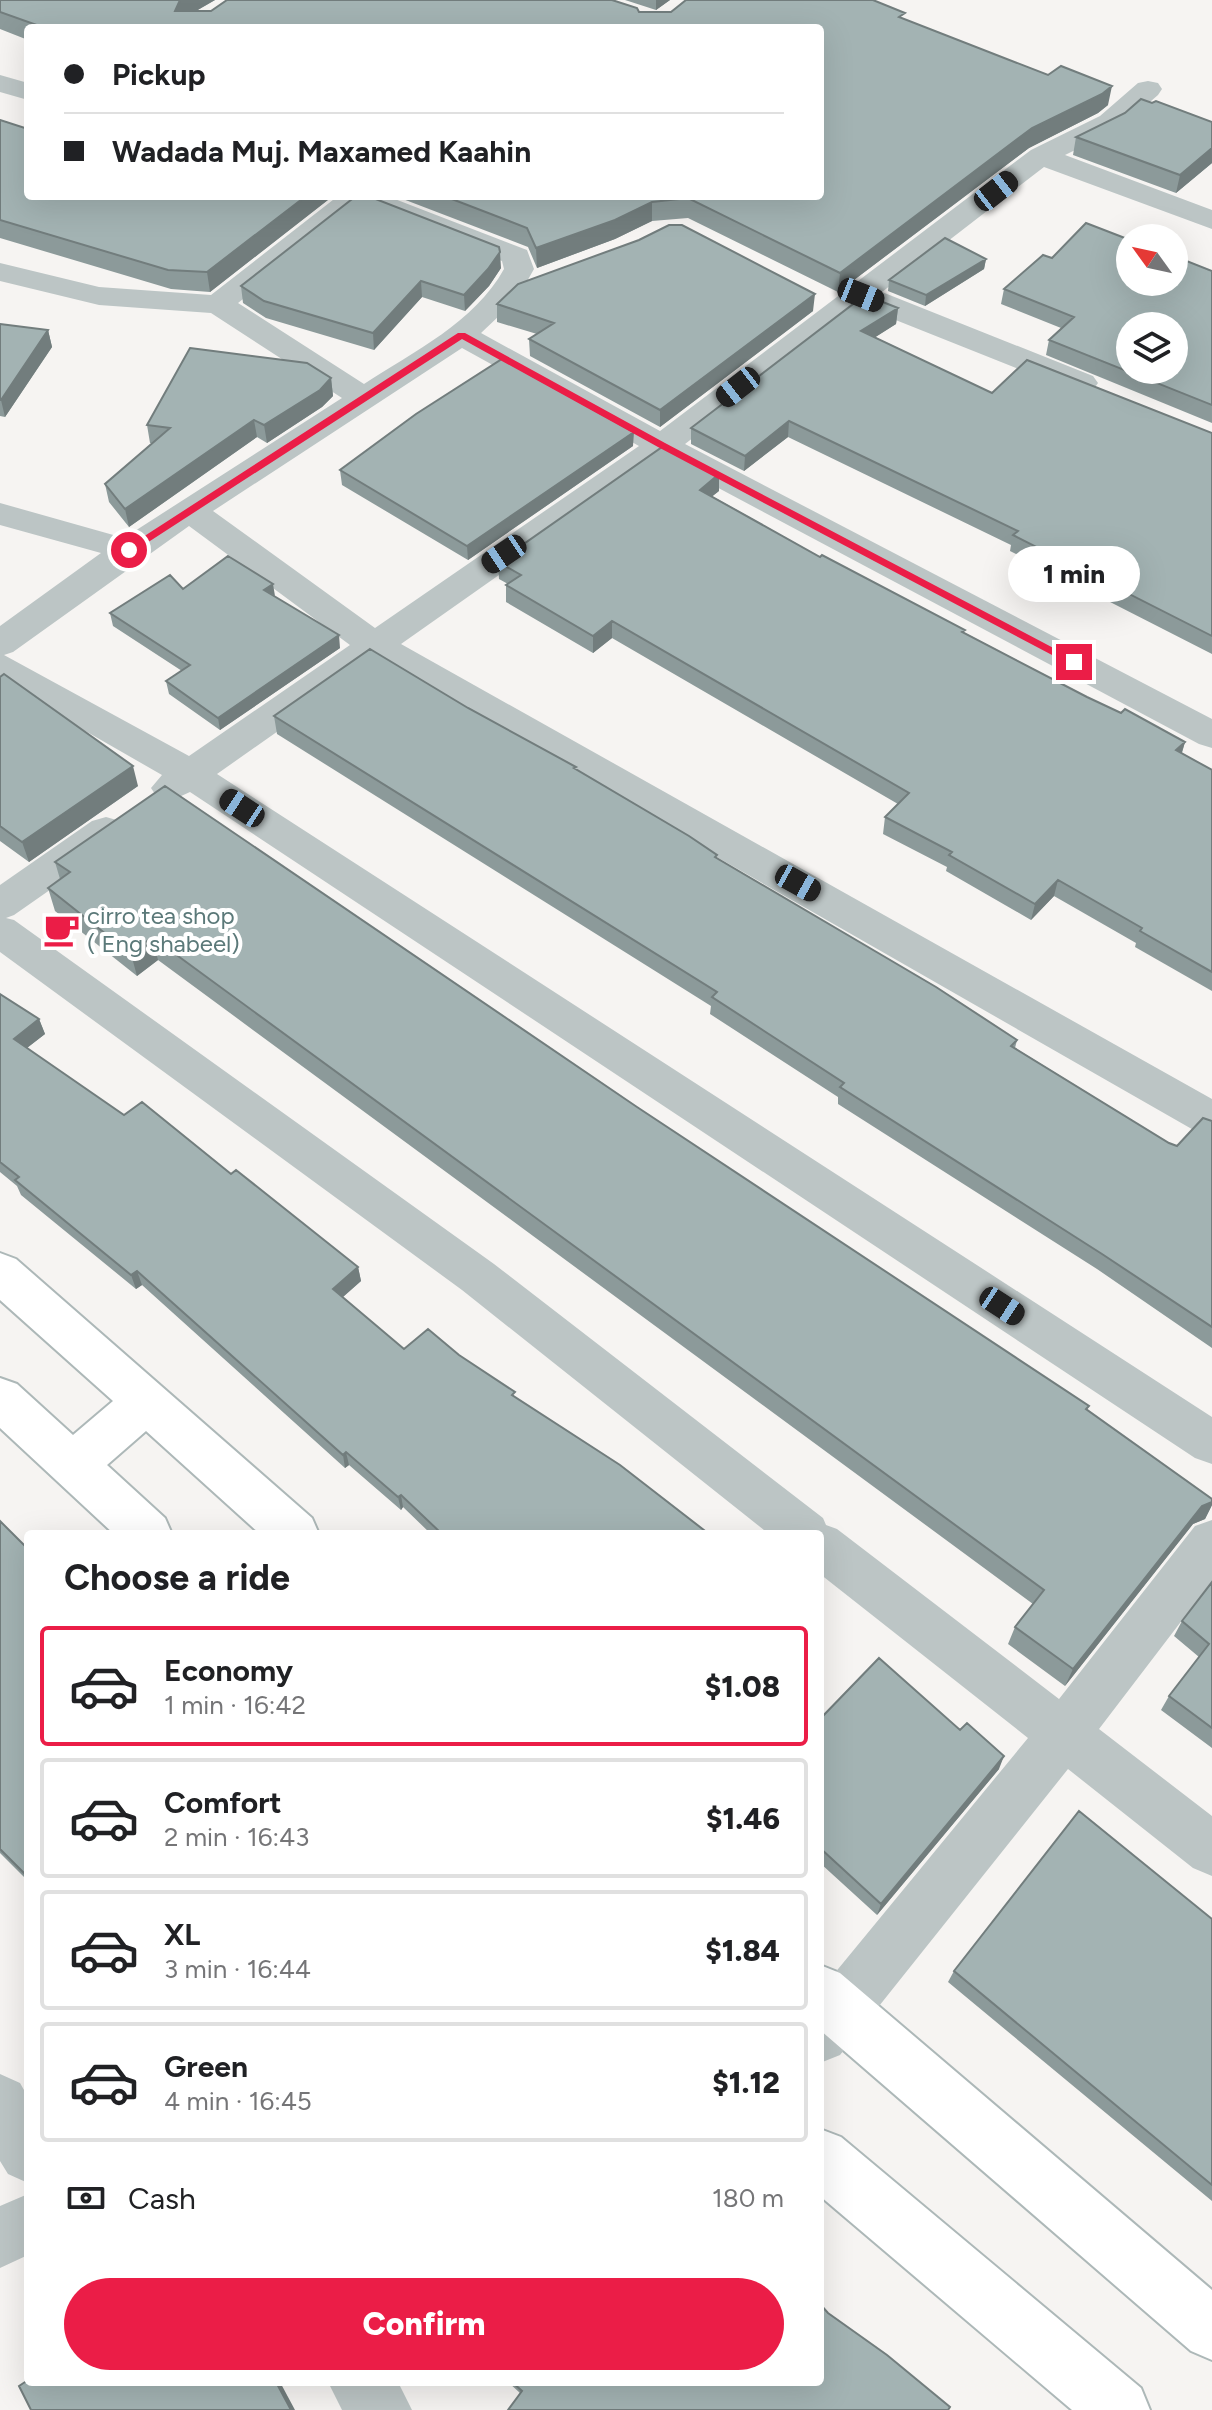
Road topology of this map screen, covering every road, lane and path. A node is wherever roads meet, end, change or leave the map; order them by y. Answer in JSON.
{"nodes":[{"id":1,"x":0,"y":83,"type":"edge"},
{"id":2,"x":1148,"y":89,"type":"dead end"},
{"id":3,"x":24,"y":91,"type":"edge"},
{"id":4,"x":1041,"y":156,"type":"junction"},
{"id":5,"x":354,"y":200,"type":"edge"},
{"id":6,"x":369,"y":200,"type":"edge"},
{"id":7,"x":1212,"y":220,"type":"edge"},
{"id":8,"x":0,"y":272,"type":"edge"},
{"id":9,"x":547,"y":278,"type":"edge"},
{"id":10,"x":506,"y":293,"type":"junction"},
{"id":11,"x":837,"y":300,"type":"junction"},
{"id":12,"x":218,"y":304,"type":"junction"},
{"id":13,"x":461,"y":335,"type":"junction"},
{"id":14,"x":1116,"y":396,"type":"edge"},
{"id":15,"x":363,"y":397,"type":"junction"},
{"id":16,"x":662,"y":445,"type":"junction"},
{"id":17,"x":192,"y":512,"type":"junction"},
{"id":18,"x":0,"y":514,"type":"edge"},
{"id":19,"x":129,"y":550,"type":"junction"},
{"id":20,"x":0,"y":644,"type":"edge"},
{"id":21,"x":373,"y":644,"type":"junction"},
{"id":22,"x":0,"y":666,"type":"edge"},
{"id":23,"x":1212,"y":735,"type":"edge"},
{"id":24,"x":190,"y":774,"type":"junction"},
{"id":25,"x":0,"y":905,"type":"edge"},
{"id":26,"x":0,"y":931,"type":"edge"},
{"id":27,"x":1212,"y":1120,"type":"edge"},
{"id":28,"x":0,"y":1272,"type":"edge"},
{"id":29,"x":0,"y":1398,"type":"edge"},
{"id":30,"x":146,"y":1401,"type":"junction"},
{"id":31,"x":1212,"y":1443,"type":"edge"},
{"id":32,"x":73,"y":1465,"type":"junction"},
{"id":33,"x":144,"y":1530,"type":"edge"},
{"id":34,"x":291,"y":1530,"type":"edge"},
{"id":35,"x":801,"y":1530,"type":"edge"},
{"id":36,"x":1212,"y":1542,"type":"edge"},
{"id":37,"x":824,"y":1548,"type":"edge"},
{"id":38,"x":1063,"y":1735,"type":"junction"},
{"id":39,"x":1212,"y":1849,"type":"edge"},
{"id":40,"x":827,"y":2013,"type":"edge"},
{"id":41,"x":0,"y":2103,"type":"edge"},
{"id":42,"x":24,"y":2147,"type":"edge"},
{"id":43,"x":824,"y":2161,"type":"edge"},
{"id":44,"x":24,"y":2225,"type":"edge"},
{"id":45,"x":0,"y":2238,"type":"edge"},
{"id":46,"x":1212,"y":2330,"type":"edge"},
{"id":47,"x":362,"y":2386,"type":"edge"},
{"id":48,"x":381,"y":2410,"type":"edge"},
{"id":49,"x":1119,"y":2410,"type":"edge"}],
"edges":[{"from":1,"to":3,"type":"street"},
{"from":2,"to":4,"type":"street"},
{"from":4,"to":7,"type":"street"},
{"from":4,"to":11,"type":"street"},
{"from":5,"to":12,"type":"street"},
{"from":6,"to":10,"type":"street"},
{"from":8,"to":12,"type":"street"},
{"from":9,"to":10,"type":"street"},
{"from":10,"to":13,"type":"street"},
{"from":11,"to":14,"type":"street"},
{"from":11,"to":16,"type":"street"},
{"from":12,"to":15,"type":"street"},
{"from":13,"to":15,"type":"street"},
{"from":13,"to":16,"type":"street"},
{"from":15,"to":17,"type":"street"},
{"from":16,"to":21,"type":"street"},
{"from":16,"to":23,"type":"street"},
{"from":17,"to":19,"type":"street"},
{"from":17,"to":21,"type":"street"},
{"from":18,"to":19,"type":"street"},
{"from":19,"to":20,"type":"street"},
{"from":21,"to":24,"type":"street"},
{"from":21,"to":27,"type":"street"},
{"from":22,"to":24,"type":"street"},
{"from":24,"to":25,"type":"street"},
{"from":24,"to":31,"type":"street"},
{"from":26,"to":35,"type":"street"},
{"from":28,"to":30,"type":"main road"},
{"from":29,"to":32,"type":"main road"},
{"from":30,"to":32,"type":"main road"},
{"from":30,"to":34,"type":"main road"},
{"from":32,"to":33,"type":"main road"},
{"from":36,"to":38,"type":"street"},
{"from":37,"to":38,"type":"street"},
{"from":38,"to":39,"type":"street"},
{"from":38,"to":40,"type":"street"},
{"from":40,"to":46,"type":"main road"},
{"from":41,"to":42,"type":"street"},
{"from":43,"to":49,"type":"main road"},
{"from":44,"to":45,"type":"street"},
{"from":47,"to":48,"type":"street"}]}
